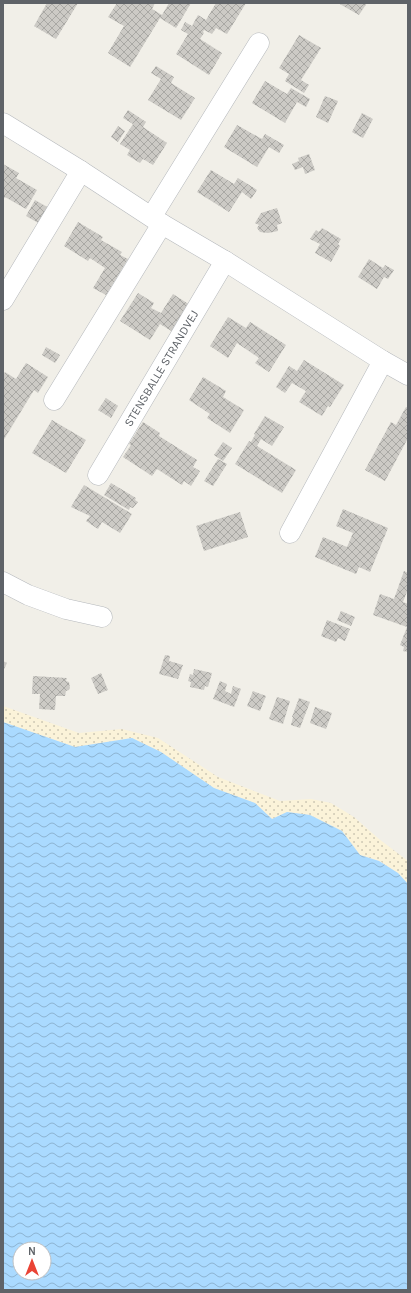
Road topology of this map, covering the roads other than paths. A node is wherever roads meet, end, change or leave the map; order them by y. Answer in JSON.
{"nodes":[{"id":1,"x":259,"y":43,"type":"dead end"},
{"id":2,"x":3,"y":123,"type":"edge"},
{"id":3,"x":81,"y":171,"type":"junction"},
{"id":4,"x":157,"y":220,"type":"junction"},
{"id":5,"x":225,"y":261,"type":"junction"},
{"id":6,"x":3,"y":300,"type":"edge"},
{"id":7,"x":383,"y":361,"type":"junction"},
{"id":8,"x":408,"y":375,"type":"edge"},
{"id":9,"x":54,"y":400,"type":"dead end"},
{"id":10,"x":98,"y":475,"type":"dead end"},
{"id":11,"x":290,"y":533,"type":"dead end"},
{"id":12,"x":3,"y":582,"type":"edge"},
{"id":13,"x":102,"y":617,"type":"dead end"}],
"edges":[{"from":1,"to":4,"type":"street"},
{"from":2,"to":3,"type":"street"},
{"from":3,"to":4,"type":"street"},
{"from":3,"to":6,"type":"street"},
{"from":4,"to":5,"type":"street"},
{"from":4,"to":9,"type":"street"},
{"from":5,"to":7,"type":"street"},
{"from":5,"to":10,"type":"street","name":"STENSBALLE STRANDVEJ"},
{"from":7,"to":8,"type":"street"},
{"from":7,"to":11,"type":"street"},
{"from":12,"to":13,"type":"street"}]}
